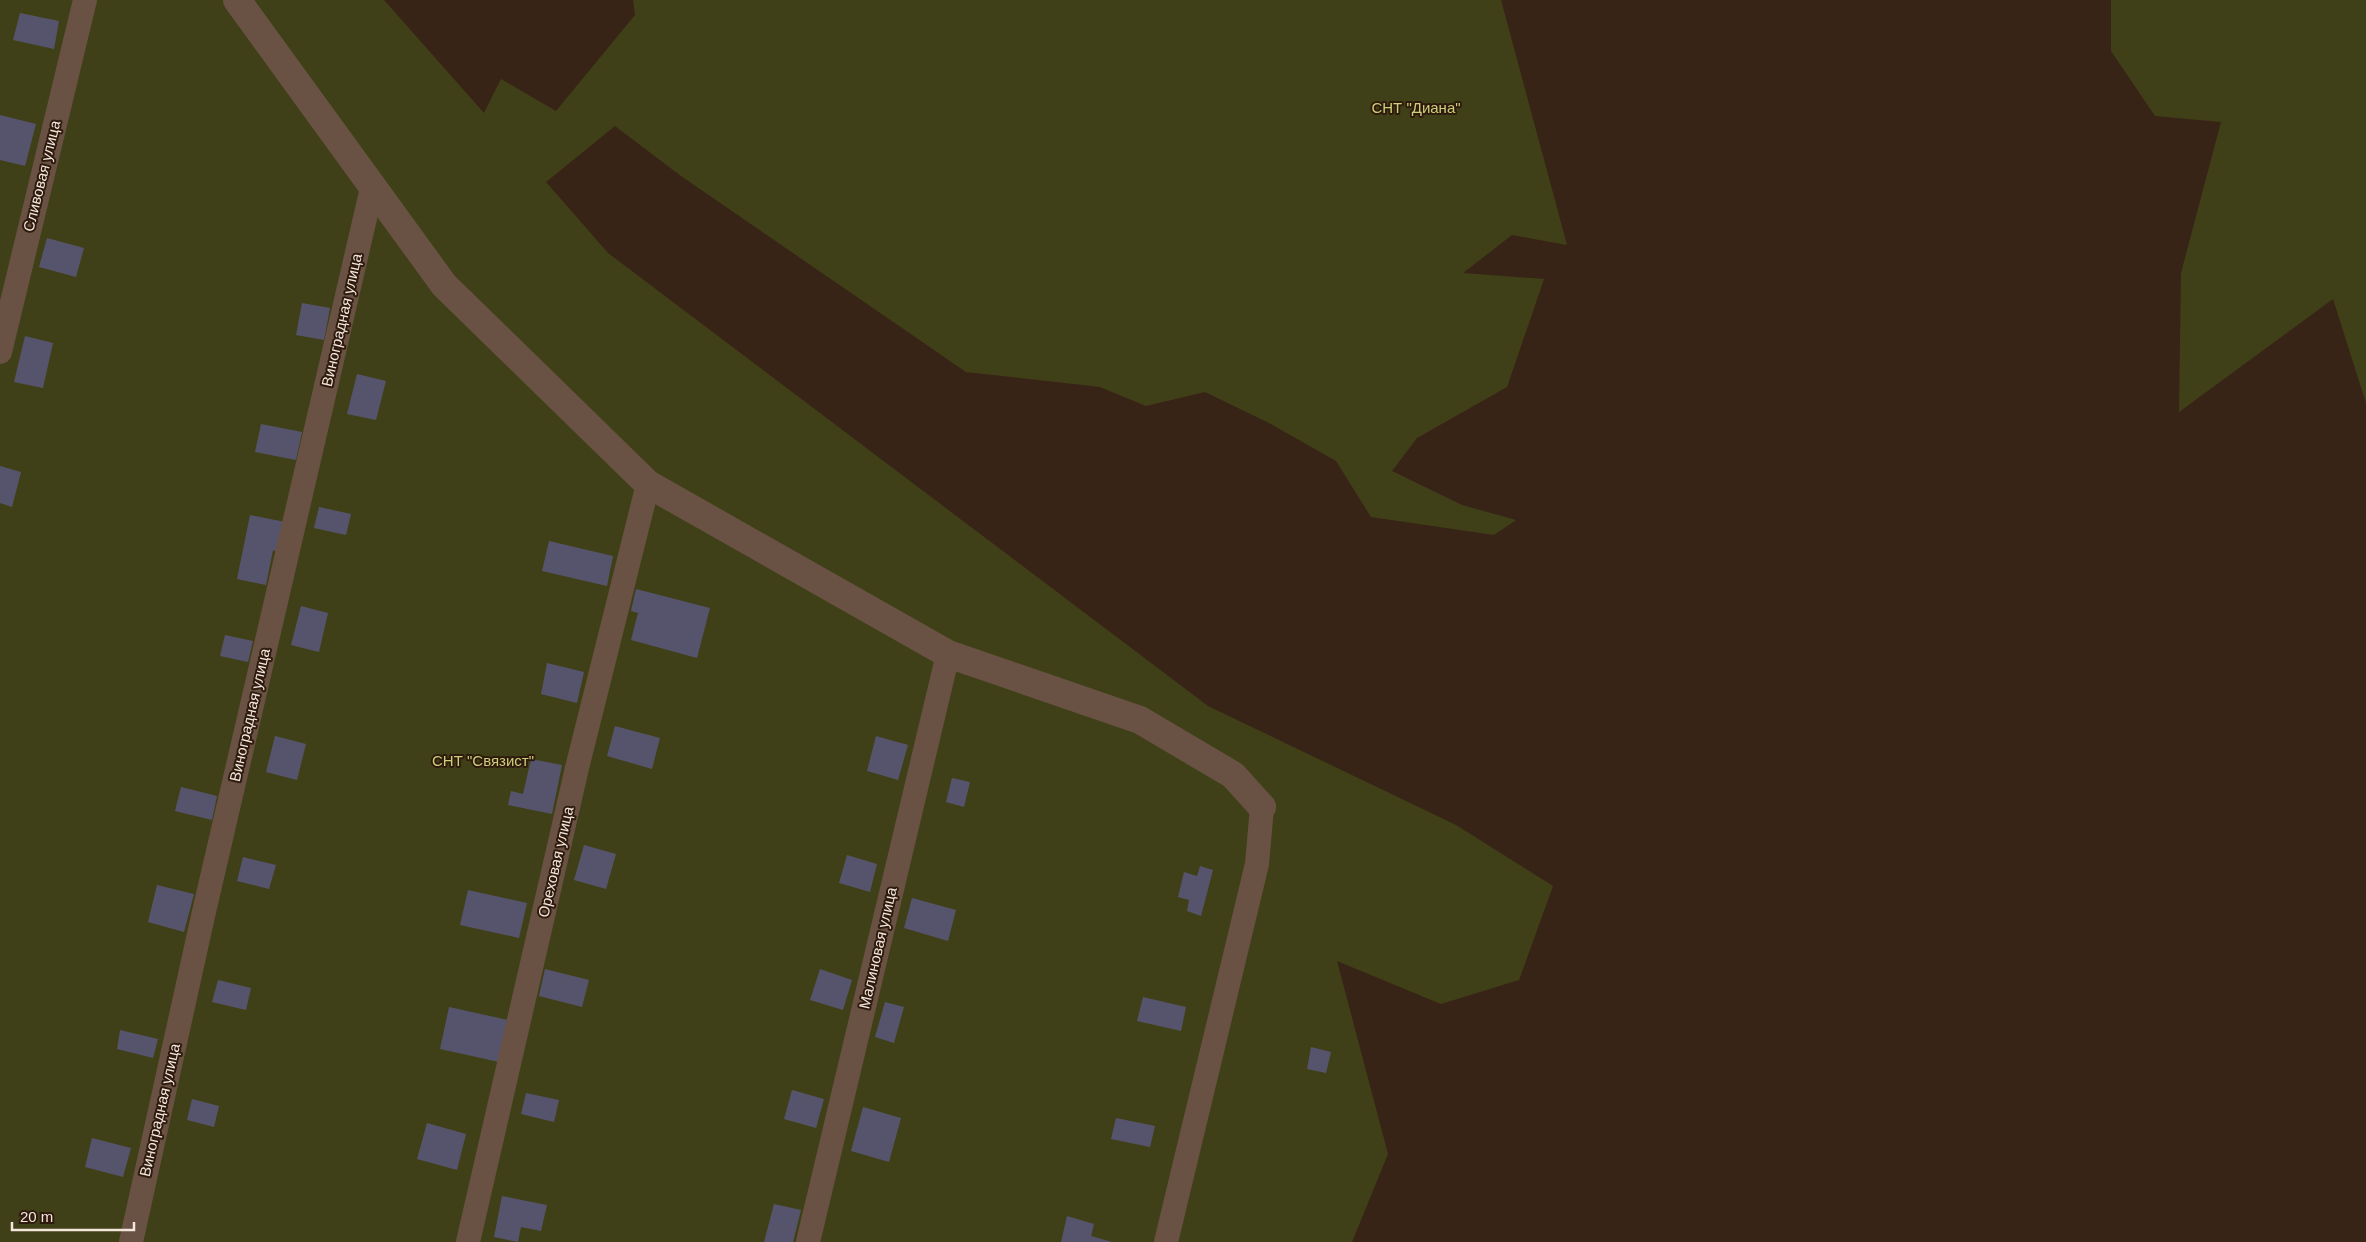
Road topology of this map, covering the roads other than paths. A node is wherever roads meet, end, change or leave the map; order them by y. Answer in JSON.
{"nodes":[{"id":1,"x":85,"y":0,"type":"edge"},
{"id":2,"x":237,"y":0,"type":"edge"},
{"id":3,"x":372,"y":188,"type":"junction"},
{"id":4,"x":0,"y":352,"type":"edge"},
{"id":5,"x":648,"y":484,"type":"junction"},
{"id":6,"x":948,"y":654,"type":"junction"},
{"id":7,"x":1262,"y":807,"type":"joint"},
{"id":8,"x":131,"y":1242,"type":"edge"},
{"id":9,"x":468,"y":1242,"type":"edge"},
{"id":10,"x":808,"y":1242,"type":"edge"},
{"id":11,"x":1166,"y":1242,"type":"edge"}],
"edges":[{"from":1,"to":4,"type":"lane","name":"Сливовая улица"},
{"from":2,"to":3,"type":"street"},
{"from":3,"to":5,"type":"street"},
{"from":3,"to":8,"type":"lane","name":"Виноградная улица"},
{"from":5,"to":6,"type":"street"},
{"from":5,"to":9,"type":"lane","name":"Ореховая улица"},
{"from":6,"to":7,"type":"street"},
{"from":6,"to":10,"type":"lane","name":"Малиновая улица"},
{"from":7,"to":11,"type":"lane"}]}
